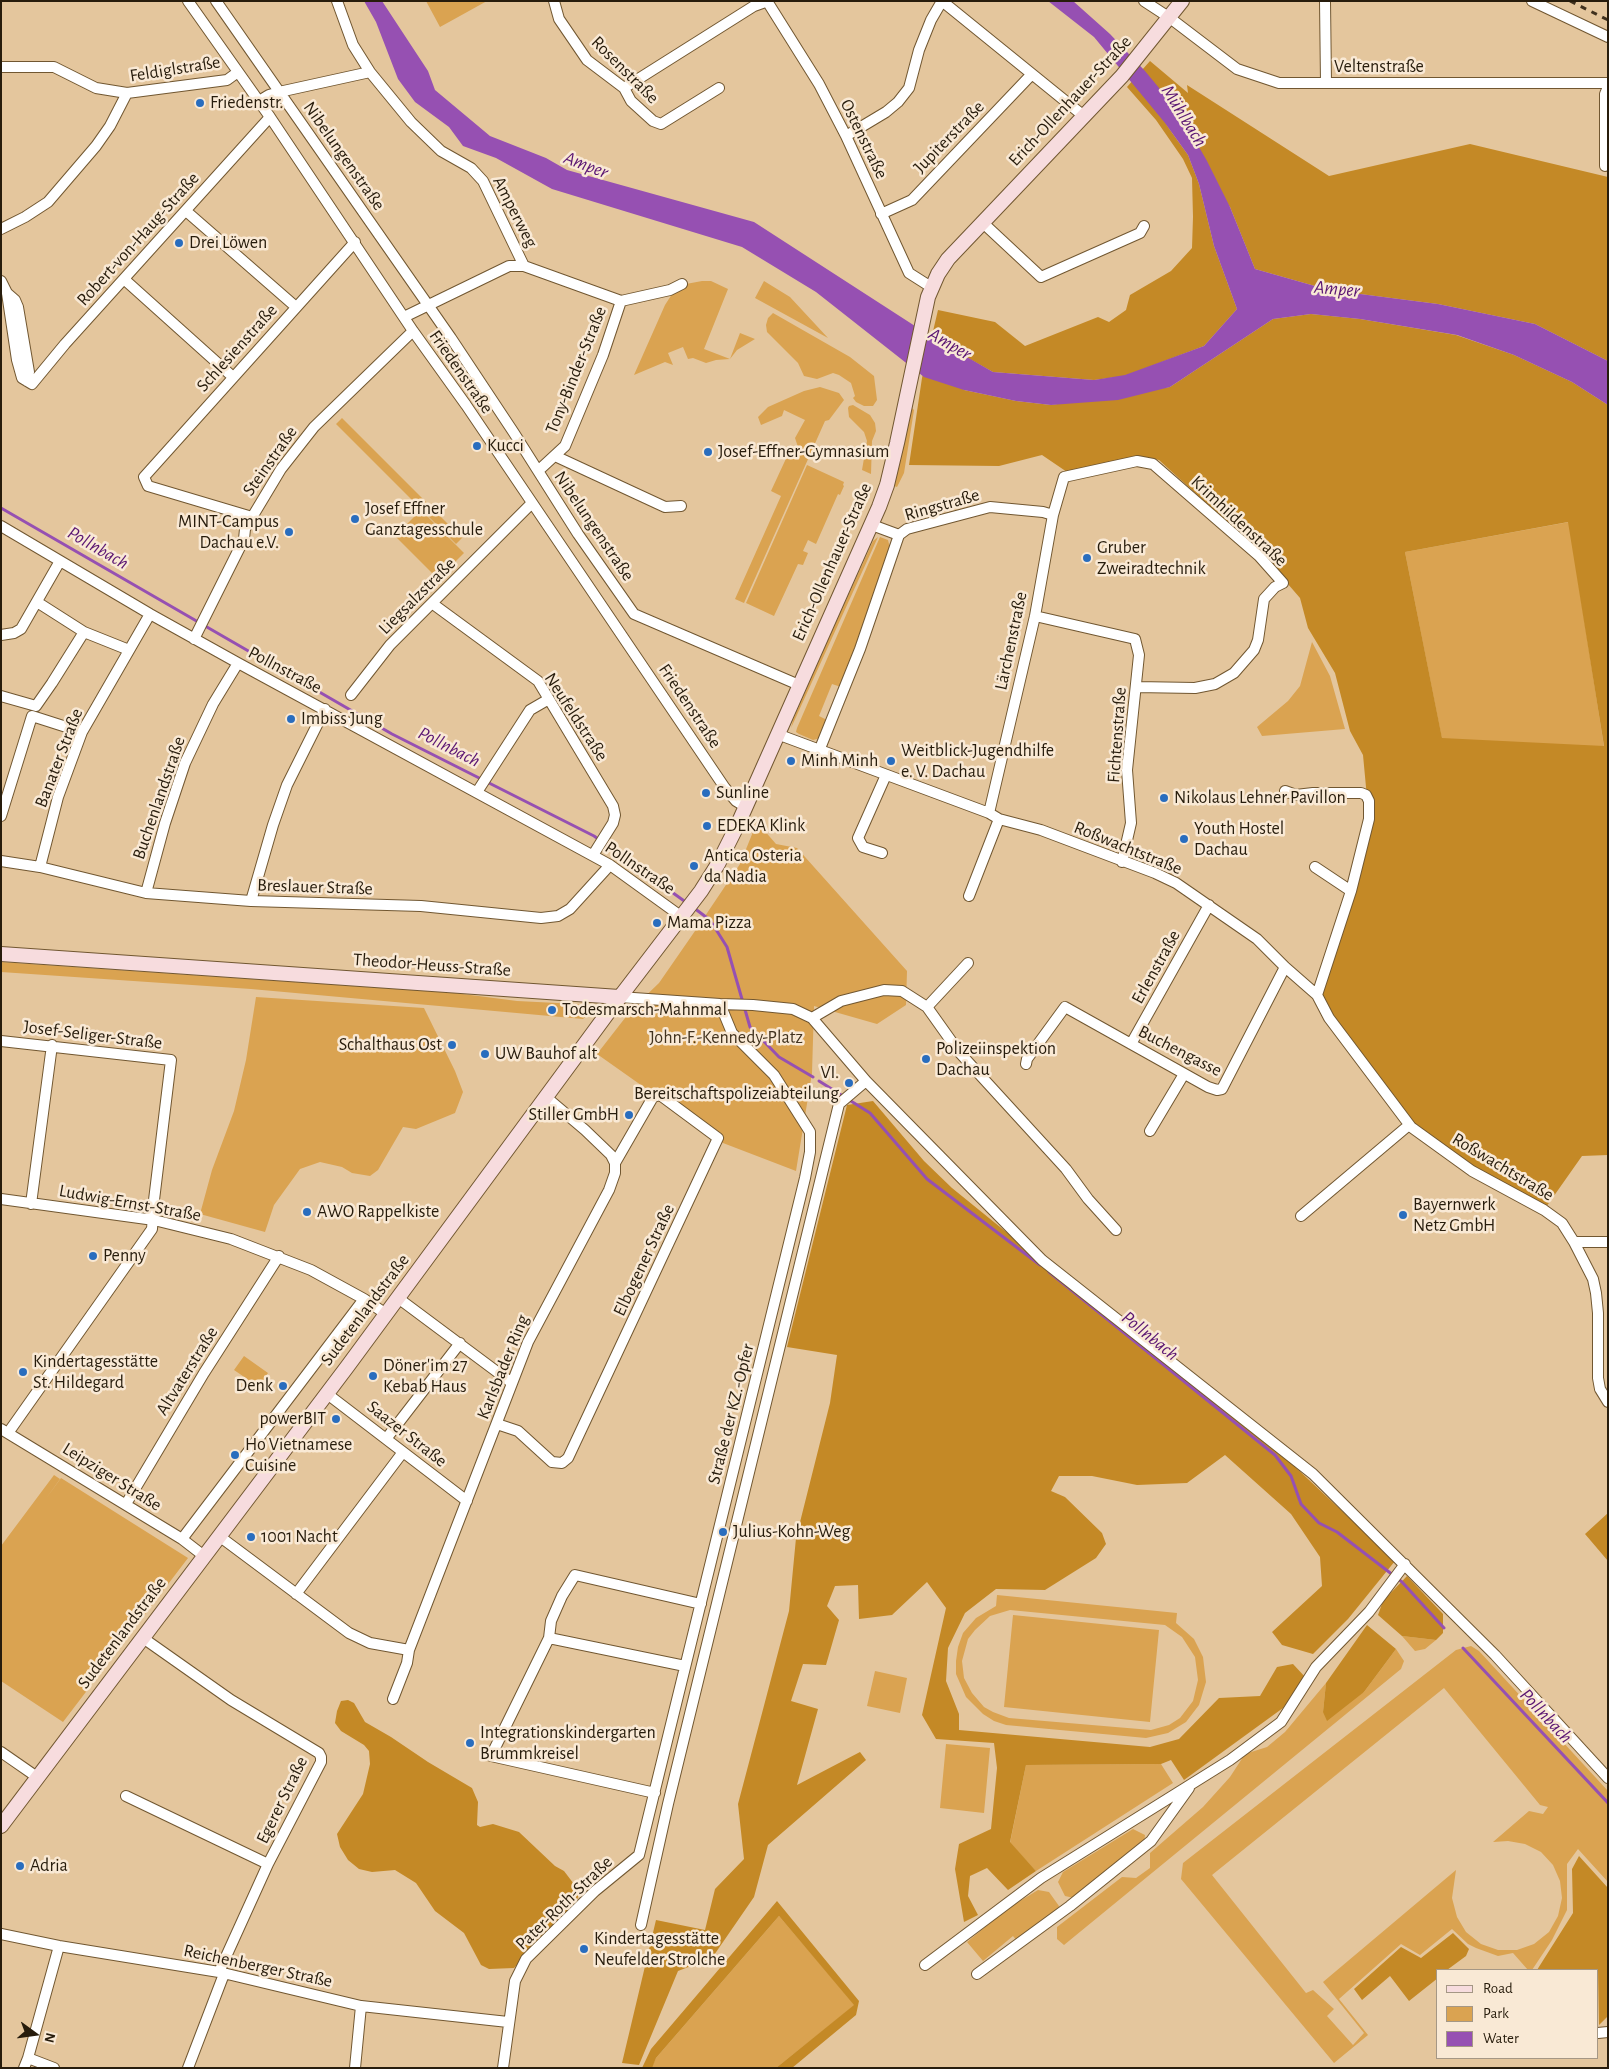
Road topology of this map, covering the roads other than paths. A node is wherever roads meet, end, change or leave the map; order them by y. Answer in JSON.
{"nodes":[{"id":1,"x":188,"y":1,"type":"edge"},
{"id":2,"x":216,"y":1,"type":"edge"},
{"id":3,"x":337,"y":1,"type":"edge"},
{"id":4,"x":554,"y":1,"type":"edge"},
{"id":5,"x":768,"y":1,"type":"edge"},
{"id":6,"x":942,"y":1,"type":"edge"},
{"id":7,"x":1182,"y":1,"type":"edge"},
{"id":8,"x":1325,"y":1,"type":"edge"},
{"id":9,"x":1532,"y":1,"type":"edge"},
{"id":10,"x":1147,"y":2,"type":"edge"},
{"id":11,"x":1170,"y":18,"type":"junction"},
{"id":12,"x":1608,"y":37,"type":"edge"},
{"id":13,"x":1,"y":67,"type":"edge"},
{"id":14,"x":238,"y":72,"type":"junction"},
{"id":15,"x":370,"y":72,"type":"junction"},
{"id":16,"x":1032,"y":74,"type":"junction"},
{"id":17,"x":1326,"y":83,"type":"junction"},
{"id":18,"x":1608,"y":83,"type":"edge"},
{"id":19,"x":1608,"y":87,"type":"edge"},
{"id":20,"x":624,"y":88,"type":"junction"},
{"id":21,"x":719,"y":88,"type":"dead end"},
{"id":22,"x":279,"y":92,"type":"junction"},
{"id":23,"x":127,"y":93,"type":"junction"},
{"id":24,"x":259,"y":101,"type":"junction"},
{"id":25,"x":1085,"y":117,"type":"junction"},
{"id":26,"x":270,"y":118,"type":"junction"},
{"id":27,"x":846,"y":136,"type":"junction"},
{"id":28,"x":1605,"y":166,"type":"dead end"},
{"id":29,"x":186,"y":211,"type":"junction"},
{"id":30,"x":881,"y":214,"type":"junction"},
{"id":31,"x":982,"y":222,"type":"junction"},
{"id":32,"x":1144,"y":226,"type":"dead end"},
{"id":33,"x":1,"y":229,"type":"edge"},
{"id":34,"x":355,"y":242,"type":"junction"},
{"id":35,"x":524,"y":266,"type":"junction"},
{"id":36,"x":1,"y":280,"type":"edge"},
{"id":37,"x":125,"y":280,"type":"junction"},
{"id":38,"x":682,"y":284,"type":"dead end"},
{"id":39,"x":931,"y":287,"type":"junction"},
{"id":40,"x":621,"y":301,"type":"junction"},
{"id":41,"x":429,"y":306,"type":"junction"},
{"id":42,"x":296,"y":307,"type":"junction"},
{"id":43,"x":404,"y":317,"type":"junction"},
{"id":44,"x":413,"y":331,"type":"junction"},
{"id":45,"x":233,"y":377,"type":"junction"},
{"id":46,"x":555,"y":456,"type":"junction"},
{"id":47,"x":538,"y":471,"type":"junction"},
{"id":48,"x":1064,"y":477,"type":"joint"},
{"id":49,"x":532,"y":503,"type":"junction"},
{"id":50,"x":681,"y":506,"type":"dead end"},
{"id":51,"x":1053,"y":515,"type":"junction"},
{"id":52,"x":252,"y":517,"type":"junction"},
{"id":53,"x":872,"y":525,"type":"junction"},
{"id":54,"x":1,"y":526,"type":"edge"},
{"id":55,"x":899,"y":535,"type":"junction"},
{"id":56,"x":60,"y":561,"type":"junction"},
{"id":57,"x":37,"y":602,"type":"junction"},
{"id":58,"x":433,"y":604,"type":"junction"},
{"id":59,"x":150,"y":614,"type":"junction"},
{"id":60,"x":1035,"y":616,"type":"junction"},
{"id":61,"x":84,"y":632,"type":"junction"},
{"id":62,"x":1,"y":635,"type":"edge"},
{"id":63,"x":196,"y":635,"type":"junction"},
{"id":64,"x":129,"y":650,"type":"junction"},
{"id":65,"x":238,"y":663,"type":"junction"},
{"id":66,"x":799,"y":685,"type":"junction"},
{"id":67,"x":1136,"y":687,"type":"junction"},
{"id":68,"x":351,"y":695,"type":"dead end"},
{"id":69,"x":1,"y":696,"type":"edge"},
{"id":70,"x":549,"y":699,"type":"junction"},
{"id":71,"x":36,"y":706,"type":"junction"},
{"id":72,"x":325,"y":709,"type":"junction"},
{"id":73,"x":32,"y":716,"type":"junction"},
{"id":74,"x":82,"y":732,"type":"junction"},
{"id":75,"x":778,"y":734,"type":"junction"},
{"id":76,"x":819,"y":751,"type":"junction"},
{"id":77,"x":886,"y":775,"type":"junction"},
{"id":78,"x":480,"y":789,"type":"junction"},
{"id":79,"x":1285,"y":791,"type":"dead end"},
{"id":80,"x":746,"y":807,"type":"junction"},
{"id":81,"x":989,"y":813,"type":"junction"},
{"id":82,"x":1,"y":816,"type":"edge"},
{"id":83,"x":999,"y":820,"type":"junction"},
{"id":84,"x":882,"y":853,"type":"dead end"},
{"id":85,"x":593,"y":856,"type":"junction"},
{"id":86,"x":1,"y":861,"type":"edge"},
{"id":87,"x":1122,"y":862,"type":"junction"},
{"id":88,"x":610,"y":865,"type":"junction"},
{"id":89,"x":1315,"y":867,"type":"dead end"},
{"id":90,"x":40,"y":868,"type":"junction"},
{"id":91,"x":1351,"y":891,"type":"junction"},
{"id":92,"x":146,"y":893,"type":"junction"},
{"id":93,"x":969,"y":896,"type":"dead end"},
{"id":94,"x":251,"y":901,"type":"junction"},
{"id":95,"x":1209,"y":905,"type":"junction"},
{"id":96,"x":684,"y":915,"type":"junction"},
{"id":97,"x":1,"y":954,"type":"edge"},
{"id":98,"x":968,"y":963,"type":"dead end"},
{"id":99,"x":1285,"y":967,"type":"junction"},
{"id":100,"x":1316,"y":995,"type":"junction"},
{"id":101,"x":619,"y":997,"type":"junction"},
{"id":102,"x":720,"y":1004,"type":"junction"},
{"id":103,"x":927,"y":1007,"type":"junction"},
{"id":104,"x":812,"y":1018,"type":"junction"},
{"id":105,"x":1,"y":1041,"type":"edge"},
{"id":106,"x":1131,"y":1044,"type":"junction"},
{"id":107,"x":52,"y":1046,"type":"junction"},
{"id":108,"x":1026,"y":1064,"type":"dead end"},
{"id":109,"x":1184,"y":1074,"type":"junction"},
{"id":110,"x":866,"y":1081,"type":"junction"},
{"id":111,"x":546,"y":1098,"type":"junction"},
{"id":112,"x":1409,"y":1125,"type":"junction"},
{"id":113,"x":1150,"y":1131,"type":"dead end"},
{"id":114,"x":615,"y":1163,"type":"junction"},
{"id":115,"x":1,"y":1198,"type":"edge"},
{"id":116,"x":32,"y":1204,"type":"junction"},
{"id":117,"x":1301,"y":1216,"type":"dead end"},
{"id":118,"x":154,"y":1220,"type":"junction"},
{"id":119,"x":1116,"y":1230,"type":"dead end"},
{"id":120,"x":1574,"y":1242,"type":"junction"},
{"id":121,"x":1608,"y":1242,"type":"edge"},
{"id":122,"x":279,"y":1256,"type":"junction"},
{"id":123,"x":398,"y":1298,"type":"junction"},
{"id":124,"x":364,"y":1299,"type":"junction"},
{"id":125,"x":386,"y":1314,"type":"junction"},
{"id":126,"x":460,"y":1343,"type":"junction"},
{"id":127,"x":512,"y":1383,"type":"junction"},
{"id":128,"x":326,"y":1393,"type":"junction"},
{"id":129,"x":1608,"y":1402,"type":"edge"},
{"id":130,"x":497,"y":1424,"type":"junction"},
{"id":131,"x":5,"y":1431,"type":"edge"},
{"id":132,"x":386,"y":1439,"type":"junction"},
{"id":133,"x":403,"y":1452,"type":"junction"},
{"id":134,"x":467,"y":1502,"type":"junction"},
{"id":135,"x":126,"y":1504,"type":"junction"},
{"id":136,"x":220,"y":1536,"type":"junction"},
{"id":137,"x":182,"y":1539,"type":"junction"},
{"id":138,"x":204,"y":1556,"type":"junction"},
{"id":139,"x":1402,"y":1568,"type":"junction"},
{"id":140,"x":296,"y":1594,"type":"junction"},
{"id":141,"x":701,"y":1604,"type":"junction"},
{"id":142,"x":143,"y":1638,"type":"junction"},
{"id":143,"x":549,"y":1638,"type":"junction"},
{"id":144,"x":410,"y":1650,"type":"junction"},
{"id":145,"x":685,"y":1666,"type":"junction"},
{"id":146,"x":393,"y":1699,"type":"dead end"},
{"id":147,"x":1,"y":1752,"type":"edge"},
{"id":148,"x":37,"y":1777,"type":"junction"},
{"id":149,"x":1608,"y":1778,"type":"edge"},
{"id":150,"x":1192,"y":1783,"type":"junction"},
{"id":151,"x":655,"y":1794,"type":"junction"},
{"id":152,"x":126,"y":1796,"type":"dead end"},
{"id":153,"x":1,"y":1826,"type":"edge"},
{"id":154,"x":639,"y":1855,"type":"joint"},
{"id":155,"x":268,"y":1864,"type":"junction"},
{"id":156,"x":641,"y":1925,"type":"dead end"},
{"id":157,"x":1,"y":1934,"type":"edge"},
{"id":158,"x":58,"y":1946,"type":"junction"},
{"id":159,"x":925,"y":1965,"type":"dead end"},
{"id":160,"x":222,"y":1973,"type":"junction"},
{"id":161,"x":977,"y":1974,"type":"dead end"},
{"id":162,"x":361,"y":2006,"type":"junction"},
{"id":163,"x":508,"y":2022,"type":"junction"},
{"id":164,"x":26,"y":2063,"type":"edge"},
{"id":165,"x":54,"y":2068,"type":"edge"},
{"id":166,"x":188,"y":2068,"type":"edge"},
{"id":167,"x":355,"y":2068,"type":"edge"},
{"id":168,"x":503,"y":2068,"type":"edge"}],
"edges":[{"from":1,"to":14,"type":"street","name":"Friedenstraße"},
{"from":2,"to":22,"type":"street","name":"Nibelungenstraße"},
{"from":3,"to":15,"type":"street","name":"Amperweg"},
{"from":4,"to":20,"type":"street","name":"Rosenstraße"},
{"from":5,"to":20,"type":"street"},
{"from":5,"to":27,"type":"street","name":"Ostenstraße"},
{"from":6,"to":16,"type":"street"},
{"from":6,"to":27,"type":"street"},
{"from":7,"to":11,"type":"street","name":"Erich-Ollenhauer-Straße"},
{"from":8,"to":17,"type":"street"},
{"from":9,"to":12,"type":"street"},
{"from":10,"to":11,"type":"street","name":"Veltenstraße"},
{"from":11,"to":17,"type":"street","name":"Veltenstraße"},
{"from":11,"to":25,"type":"street","name":"Erich-Ollenhauer-Straße"},
{"from":13,"to":23,"type":"street","name":"Feldiglstraße"},
{"from":14,"to":23,"type":"street","name":"Feldiglstraße"},
{"from":14,"to":24,"type":"street","name":"Friedenstraße"},
{"from":15,"to":22,"type":"street"},
{"from":15,"to":35,"type":"street","name":"Amperweg"},
{"from":16,"to":25,"type":"street"},
{"from":16,"to":30,"type":"street","name":"Jupiterstraße"},
{"from":17,"to":18,"type":"street","name":"Veltenstraße"},
{"from":19,"to":28,"type":"street"},
{"from":20,"to":21,"type":"street","name":"Rosenstraße"},
{"from":22,"to":24,"type":"street"},
{"from":22,"to":41,"type":"street","name":"Nibelungenstraße"},
{"from":23,"to":33,"type":"street"},
{"from":24,"to":26,"type":"street","name":"Friedenstraße"},
{"from":25,"to":31,"type":"street","name":"Erich-Ollenhauer-Straße"},
{"from":26,"to":29,"type":"street","name":"Robert-von-Haug-Straße"},
{"from":26,"to":34,"type":"street","name":"Friedenstraße"},
{"from":27,"to":30,"type":"street","name":"Ostenstraße"},
{"from":29,"to":37,"type":"street","name":"Robert-von-Haug-Straße"},
{"from":29,"to":42,"type":"street"},
{"from":30,"to":39,"type":"street","name":"Ostenstraße"},
{"from":31,"to":32,"type":"street"},
{"from":31,"to":39,"type":"street","name":"Erich-Ollenhauer-Straße"},
{"from":34,"to":42,"type":"street","name":"Schlesienstraße"},
{"from":34,"to":43,"type":"street","name":"Friedenstraße"},
{"from":35,"to":40,"type":"street","name":"Amperweg"},
{"from":35,"to":41,"type":"street"},
{"from":36,"to":37,"type":"street","name":"Robert-von-Haug-Straße"},
{"from":37,"to":45,"type":"street"},
{"from":38,"to":40,"type":"street"},
{"from":39,"to":53,"type":"street","name":"Erich-Ollenhauer-Straße"},
{"from":40,"to":46,"type":"street","name":"Tony-Binder-Straße"},
{"from":41,"to":43,"type":"street"},
{"from":41,"to":47,"type":"street","name":"Nibelungenstraße"},
{"from":42,"to":45,"type":"street","name":"Schlesienstraße"},
{"from":43,"to":44,"type":"street","name":"Friedenstraße"},
{"from":44,"to":49,"type":"street","name":"Friedenstraße"},
{"from":44,"to":52,"type":"street","name":"Steinstraße"},
{"from":45,"to":52,"type":"street","name":"Schlesienstraße"},
{"from":46,"to":47,"type":"street","name":"Tony-Binder-Straße"},
{"from":46,"to":50,"type":"street"},
{"from":47,"to":66,"type":"street","name":"Nibelungenstraße"},
{"from":48,"to":51,"type":"street","name":"Lärchenstraße"},
{"from":48,"to":67,"type":"street","name":"Krimhildenstraße"},
{"from":49,"to":58,"type":"street","name":"Liegsalzstraße"},
{"from":49,"to":80,"type":"street","name":"Friedenstraße"},
{"from":51,"to":55,"type":"street","name":"Ringstraße"},
{"from":51,"to":60,"type":"street","name":"Lärchenstraße"},
{"from":52,"to":63,"type":"street","name":"Steinstraße"},
{"from":53,"to":55,"type":"street","name":"Ringstraße"},
{"from":53,"to":66,"type":"street","name":"Erich-Ollenhauer-Straße"},
{"from":54,"to":56,"type":"street","name":"Pollnstraße"},
{"from":55,"to":76,"type":"street"},
{"from":56,"to":57,"type":"street"},
{"from":56,"to":59,"type":"street","name":"Pollnstraße"},
{"from":57,"to":61,"type":"street"},
{"from":57,"to":62,"type":"street"},
{"from":58,"to":68,"type":"street","name":"Liegsalzstraße"},
{"from":58,"to":70,"type":"street","name":"Neufeldstraße"},
{"from":59,"to":63,"type":"street","name":"Pollnstraße"},
{"from":59,"to":64,"type":"street","name":"Banater Straße"},
{"from":60,"to":67,"type":"street","name":"Fichtenstraße"},
{"from":60,"to":81,"type":"street","name":"Lärchenstraße"},
{"from":61,"to":64,"type":"street"},
{"from":61,"to":71,"type":"street"},
{"from":63,"to":65,"type":"street","name":"Pollnstraße"},
{"from":64,"to":74,"type":"street","name":"Banater Straße"},
{"from":65,"to":72,"type":"street","name":"Pollnstraße"},
{"from":65,"to":92,"type":"street","name":"Buchenlandstraße"},
{"from":66,"to":75,"type":"street","name":"Erich-Ollenhauer-Straße"},
{"from":67,"to":87,"type":"street","name":"Fichtenstraße"},
{"from":69,"to":71,"type":"street"},
{"from":70,"to":78,"type":"street"},
{"from":70,"to":85,"type":"street","name":"Neufeldstraße"},
{"from":71,"to":73,"type":"street"},
{"from":72,"to":78,"type":"street","name":"Pollnstraße"},
{"from":72,"to":94,"type":"street"},
{"from":73,"to":74,"type":"street"},
{"from":73,"to":82,"type":"street"},
{"from":74,"to":90,"type":"street","name":"Banater Straße"},
{"from":75,"to":76,"type":"street","name":"Roßwachtstraße"},
{"from":75,"to":80,"type":"street","name":"Erich-Ollenhauer-Straße"},
{"from":76,"to":77,"type":"street","name":"Roßwachtstraße"},
{"from":77,"to":81,"type":"street","name":"Roßwachtstraße"},
{"from":77,"to":84,"type":"street"},
{"from":78,"to":85,"type":"street","name":"Pollnstraße"},
{"from":79,"to":91,"type":"street"},
{"from":80,"to":96,"type":"street","name":"Sudetenlandstraße"},
{"from":81,"to":83,"type":"street","name":"Roßwachtstraße"},
{"from":83,"to":87,"type":"street","name":"Roßwachtstraße"},
{"from":83,"to":93,"type":"street"},
{"from":85,"to":88,"type":"street","name":"Pollnstraße"},
{"from":86,"to":90,"type":"street","name":"Breslauer Straße"},
{"from":87,"to":95,"type":"street","name":"Roßwachtstraße"},
{"from":88,"to":94,"type":"street","name":"Breslauer Straße"},
{"from":88,"to":96,"type":"street","name":"Pollnstraße"},
{"from":89,"to":91,"type":"street"},
{"from":90,"to":92,"type":"street","name":"Breslauer Straße"},
{"from":91,"to":100,"type":"street"},
{"from":92,"to":94,"type":"street","name":"Breslauer Straße"},
{"from":95,"to":99,"type":"street","name":"Roßwachtstraße"},
{"from":95,"to":106,"type":"street","name":"Erlenstraße"},
{"from":96,"to":101,"type":"street","name":"Sudetenlandstraße"},
{"from":97,"to":101,"type":"street","name":"Theodor-Heuss-Straße"},
{"from":98,"to":103,"type":"street"},
{"from":99,"to":100,"type":"street","name":"Roßwachtstraße"},
{"from":99,"to":109,"type":"street","name":"Buchengasse"},
{"from":100,"to":112,"type":"street","name":"Roßwachtstraße"},
{"from":101,"to":102,"type":"street","name":"Theodor-Heuss-Straße"},
{"from":101,"to":111,"type":"street","name":"Sudetenlandstraße"},
{"from":102,"to":104,"type":"street","name":"Theodor-Heuss-Straße"},
{"from":102,"to":141,"type":"street","name":"Straße der KZ.-Opfer"},
{"from":103,"to":104,"type":"street"},
{"from":103,"to":119,"type":"street"},
{"from":104,"to":110,"type":"street","name":"Theodor-Heuss-Straße"},
{"from":105,"to":107,"type":"street","name":"Josef-Seliger-Straße"},
{"from":106,"to":108,"type":"street","name":"Buchengasse"},
{"from":106,"to":109,"type":"street","name":"Buchengasse"},
{"from":107,"to":116,"type":"street"},
{"from":107,"to":118,"type":"street","name":"Josef-Seliger-Straße"},
{"from":109,"to":113,"type":"street"},
{"from":110,"to":139,"type":"street","name":"Theodor-Heuss-Straße"},
{"from":110,"to":156,"type":"street"},
{"from":111,"to":114,"type":"street"},
{"from":111,"to":123,"type":"street","name":"Sudetenlandstraße"},
{"from":112,"to":117,"type":"street"},
{"from":112,"to":120,"type":"street","name":"Roßwachtstraße"},
{"from":114,"to":127,"type":"street","name":"Karlsbader Ring"},
{"from":114,"to":130,"type":"street","name":"Elbogener Straße"},
{"from":115,"to":116,"type":"street","name":"Ludwig-Ernst-Straße"},
{"from":116,"to":118,"type":"street","name":"Ludwig-Ernst-Straße"},
{"from":118,"to":122,"type":"street","name":"Ludwig-Ernst-Straße"},
{"from":118,"to":131,"type":"street"},
{"from":120,"to":121,"type":"street"},
{"from":120,"to":129,"type":"street","name":"Roßwachtstraße"},
{"from":122,"to":124,"type":"street","name":"Ludwig-Ernst-Straße"},
{"from":122,"to":135,"type":"street","name":"Altvaterstraße"},
{"from":123,"to":125,"type":"street","name":"Sudetenlandstraße"},
{"from":123,"to":126,"type":"street"},
{"from":124,"to":125,"type":"street","name":"Ludwig-Ernst-Straße"},
{"from":124,"to":137,"type":"street","name":"Sudetenlandstraße"},
{"from":125,"to":128,"type":"street","name":"Sudetenlandstraße"},
{"from":126,"to":127,"type":"street"},
{"from":126,"to":132,"type":"street"},
{"from":127,"to":130,"type":"street","name":"Karlsbader Ring"},
{"from":128,"to":132,"type":"street","name":"Saazer Straße"},
{"from":128,"to":136,"type":"street","name":"Sudetenlandstraße"},
{"from":130,"to":134,"type":"street","name":"Karlsbader Ring"},
{"from":131,"to":135,"type":"street","name":"Leipziger Straße"},
{"from":132,"to":133,"type":"street","name":"Saazer Straße"},
{"from":133,"to":134,"type":"street","name":"Saazer Straße"},
{"from":133,"to":140,"type":"street"},
{"from":134,"to":144,"type":"street","name":"Karlsbader Ring"},
{"from":135,"to":137,"type":"street","name":"Leipziger Straße"},
{"from":136,"to":138,"type":"street","name":"Sudetenlandstraße"},
{"from":136,"to":140,"type":"street"},
{"from":137,"to":138,"type":"street","name":"Leipziger Straße"},
{"from":138,"to":142,"type":"street","name":"Sudetenlandstraße"},
{"from":139,"to":149,"type":"street","name":"Theodor-Heuss-Straße"},
{"from":139,"to":150,"type":"street"},
{"from":140,"to":144,"type":"street"},
{"from":141,"to":143,"type":"street"},
{"from":141,"to":145,"type":"street","name":"Straße der KZ.-Opfer"},
{"from":142,"to":148,"type":"street","name":"Sudetenlandstraße"},
{"from":142,"to":155,"type":"street","name":"Egerer Straße"},
{"from":143,"to":145,"type":"street"},
{"from":143,"to":151,"type":"street"},
{"from":144,"to":146,"type":"street","name":"Karlsbader Ring"},
{"from":145,"to":151,"type":"street","name":"Straße der KZ.-Opfer"},
{"from":147,"to":148,"type":"street"},
{"from":148,"to":153,"type":"street","name":"Sudetenlandstraße"},
{"from":150,"to":159,"type":"street"},
{"from":150,"to":161,"type":"street"},
{"from":151,"to":154,"type":"street","name":"Straße der KZ.-Opfer"},
{"from":152,"to":155,"type":"street"},
{"from":154,"to":163,"type":"street","name":"Pater-Roth-Straße"},
{"from":155,"to":160,"type":"street","name":"Egerer Straße"},
{"from":157,"to":158,"type":"street","name":"Reichenberger Straße"},
{"from":158,"to":160,"type":"street","name":"Reichenberger Straße"},
{"from":158,"to":164,"type":"street"},
{"from":160,"to":162,"type":"street","name":"Reichenberger Straße"},
{"from":160,"to":166,"type":"street","name":"Egerer Straße"},
{"from":162,"to":163,"type":"street","name":"Reichenberger Straße"},
{"from":162,"to":167,"type":"street"},
{"from":163,"to":168,"type":"street","name":"Pater-Roth-Straße"},
{"from":164,"to":165,"type":"street"}]}
